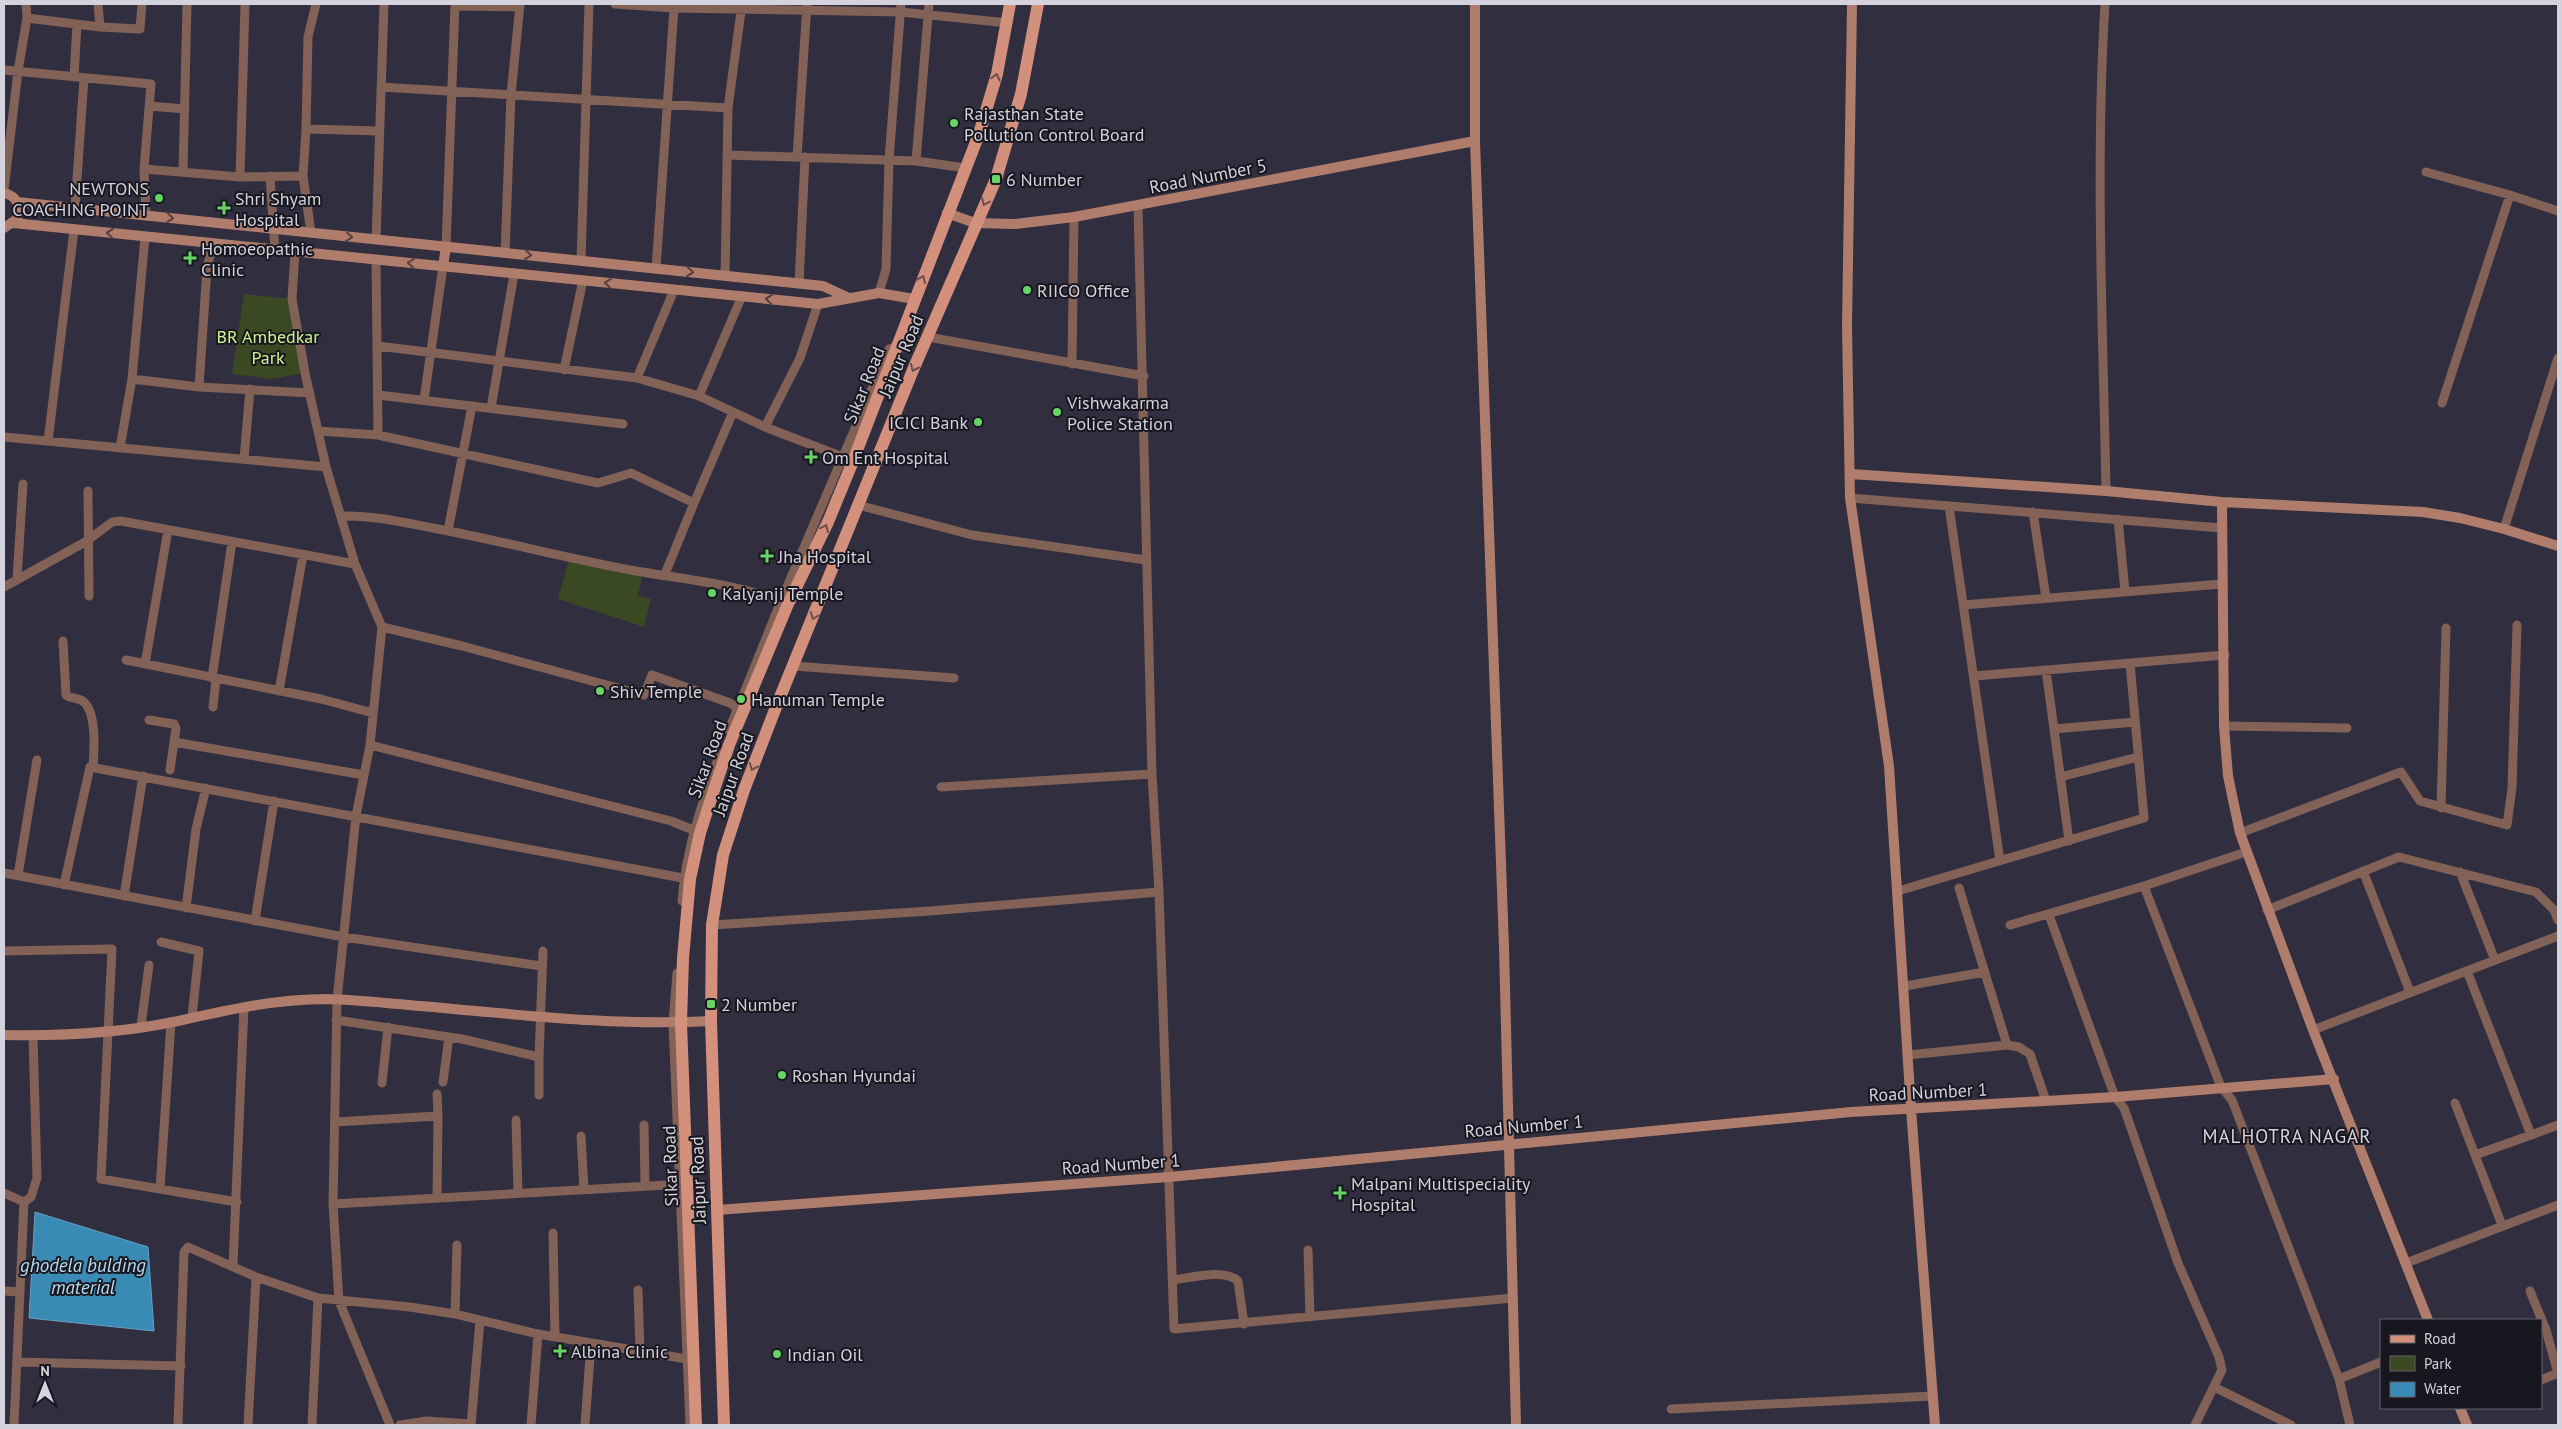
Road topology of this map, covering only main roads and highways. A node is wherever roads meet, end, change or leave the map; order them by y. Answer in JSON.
{"nodes":[{"id":1,"x":1010,"y":4,"type":"edge"},
{"id":2,"x":1038,"y":4,"type":"edge"},
{"id":3,"x":696,"y":1425,"type":"edge"},
{"id":4,"x":724,"y":1425,"type":"edge"}],
"edges":[{"from":3,"to":1,"type":"main road","name":"Sikar Road","one_way":true},
{"from":2,"to":4,"type":"main road","name":"Jaipur Road","one_way":true}]}
